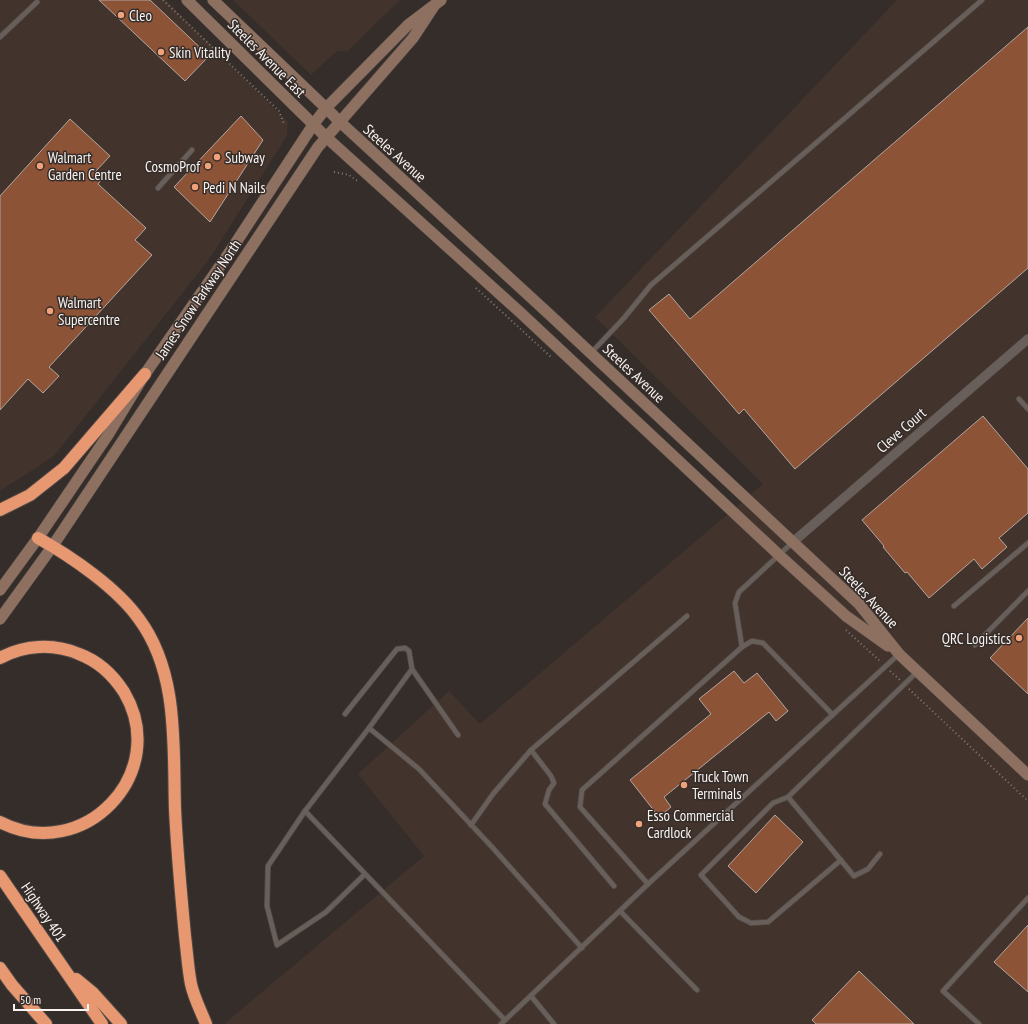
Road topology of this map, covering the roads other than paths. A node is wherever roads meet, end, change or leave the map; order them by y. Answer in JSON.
{"nodes":[{"id":1,"x":187,"y":0,"type":"edge"},
{"id":2,"x":213,"y":0,"type":"edge"},
{"id":3,"x":982,"y":0,"type":"edge"},
{"id":4,"x":37,"y":2,"type":"dead end"},
{"id":5,"x":437,"y":3,"type":"edge"},
{"id":6,"x":0,"y":37,"type":"edge"},
{"id":7,"x":326,"y":108,"type":"junction"},
{"id":8,"x":339,"y":122,"type":"junction"},
{"id":9,"x":313,"y":125,"type":"junction"},
{"id":10,"x":326,"y":137,"type":"junction"},
{"id":11,"x":192,"y":150,"type":"dead end"},
{"id":12,"x":158,"y":188,"type":"dead end"},
{"id":13,"x":1028,"y":339,"type":"edge"},
{"id":14,"x":591,"y":353,"type":"junction"},
{"id":15,"x":145,"y":374,"type":"junction"},
{"id":16,"x":1019,"y":399,"type":"dead end"},
{"id":17,"x":1028,"y":409,"type":"edge"},
{"id":18,"x":0,"y":510,"type":"edge"},
{"id":19,"x":38,"y":538,"type":"junction"},
{"id":20,"x":793,"y":542,"type":"junction"},
{"id":21,"x":1028,"y":543,"type":"edge"},
{"id":22,"x":52,"y":547,"type":"junction"},
{"id":23,"x":779,"y":555,"type":"junction"},
{"id":24,"x":0,"y":590,"type":"edge"},
{"id":25,"x":1028,"y":591,"type":"edge"},
{"id":26,"x":954,"y":606,"type":"dead end"},
{"id":27,"x":687,"y":616,"type":"dead end"},
{"id":28,"x":0,"y":619,"type":"edge"},
{"id":29,"x":975,"y":645,"type":"dead end"},
{"id":30,"x":742,"y":647,"type":"junction"},
{"id":31,"x":899,"y":654,"type":"junction"},
{"id":32,"x":0,"y":658,"type":"edge"},
{"id":33,"x":412,"y":669,"type":"junction"},
{"id":34,"x":918,"y":671,"type":"junction"},
{"id":35,"x":345,"y":714,"type":"dead end"},
{"id":36,"x":833,"y":715,"type":"junction"},
{"id":37,"x":369,"y":728,"type":"junction"},
{"id":38,"x":458,"y":735,"type":"dead end"},
{"id":39,"x":531,"y":750,"type":"junction"},
{"id":40,"x":1028,"y":776,"type":"edge"},
{"id":41,"x":788,"y":797,"type":"junction"},
{"id":42,"x":305,"y":811,"type":"junction"},
{"id":43,"x":0,"y":822,"type":"edge"},
{"id":44,"x":472,"y":824,"type":"junction"},
{"id":45,"x":880,"y":854,"type":"dead end"},
{"id":46,"x":840,"y":860,"type":"junction"},
{"id":47,"x":365,"y":874,"type":"junction"},
{"id":48,"x":0,"y":876,"type":"edge"},
{"id":49,"x":648,"y":884,"type":"junction"},
{"id":50,"x":614,"y":886,"type":"dead end"},
{"id":51,"x":1028,"y":898,"type":"edge"},
{"id":52,"x":620,"y":911,"type":"junction"},
{"id":53,"x":582,"y":948,"type":"junction"},
{"id":54,"x":62,"y":967,"type":"junction"},
{"id":55,"x":0,"y":968,"type":"edge"},
{"id":56,"x":697,"y":990,"type":"dead end"},
{"id":57,"x":531,"y":996,"type":"junction"},
{"id":58,"x":505,"y":1020,"type":"junction"},
{"id":59,"x":46,"y":1024,"type":"edge"},
{"id":60,"x":102,"y":1024,"type":"edge"},
{"id":61,"x":121,"y":1024,"type":"edge"},
{"id":62,"x":206,"y":1024,"type":"edge"},
{"id":63,"x":501,"y":1024,"type":"edge"},
{"id":64,"x":554,"y":1024,"type":"edge"},
{"id":65,"x":979,"y":1024,"type":"edge"}],
"edges":[{"from":1,"to":9,"type":"main road","name":"Steeles Avenue East"},
{"from":2,"to":7,"type":"main road","name":"Steeles Avenue East"},
{"from":3,"to":14,"type":"lane"},
{"from":4,"to":6,"type":"lane"},
{"from":5,"to":7,"type":"main road","name":"James Snow Parkway North"},
{"from":5,"to":8,"type":"main road","name":"James Snow Parkway North"},
{"from":7,"to":8,"type":"main road","name":"Steeles Avenue East"},
{"from":7,"to":9,"type":"main road","name":"James Snow Parkway North"},
{"from":8,"to":10,"type":"main road","name":"James Snow Parkway North"},
{"from":8,"to":14,"type":"main road","name":"Steeles Avenue"},
{"from":9,"to":10,"type":"main road","name":"Steeles Avenue East"},
{"from":9,"to":15,"type":"main road","name":"James Snow Parkway North"},
{"from":10,"to":22,"type":"main road","name":"James Snow Parkway North"},
{"from":10,"to":23,"type":"main road","name":"Steeles Avenue"},
{"from":11,"to":12,"type":"lane"},
{"from":13,"to":20,"type":"street","name":"Cleve Court"},
{"from":14,"to":20,"type":"main road","name":"Steeles Avenue"},
{"from":15,"to":18,"type":"highway"},
{"from":15,"to":19,"type":"main road","name":"James Snow Parkway North"},
{"from":16,"to":17,"type":"lane"},
{"from":19,"to":22,"type":"highway"},
{"from":19,"to":24,"type":"main road","name":"James Snow Parkway North"},
{"from":20,"to":23,"type":"lane"},
{"from":20,"to":31,"type":"main road","name":"Steeles Avenue"},
{"from":21,"to":26,"type":"lane"},
{"from":22,"to":28,"type":"main road","name":"James Snow Parkway North"},
{"from":22,"to":62,"type":"highway"},
{"from":23,"to":30,"type":"lane"},
{"from":23,"to":31,"type":"main road","name":"Steeles Avenue"},
{"from":25,"to":29,"type":"lane"},
{"from":27,"to":39,"type":"lane"},
{"from":30,"to":36,"type":"lane"},
{"from":30,"to":49,"type":"lane"},
{"from":31,"to":34,"type":"main road","name":"Steeles Avenue"},
{"from":31,"to":36,"type":"lane"},
{"from":32,"to":43,"type":"highway"},
{"from":33,"to":35,"type":"lane"},
{"from":33,"to":37,"type":"lane"},
{"from":33,"to":38,"type":"lane"},
{"from":34,"to":40,"type":"main road","name":"Steeles Avenue"},
{"from":34,"to":41,"type":"lane"},
{"from":36,"to":49,"type":"lane"},
{"from":37,"to":42,"type":"lane"},
{"from":37,"to":44,"type":"lane"},
{"from":39,"to":44,"type":"lane"},
{"from":39,"to":50,"type":"lane"},
{"from":41,"to":46,"type":"lane"},
{"from":41,"to":46,"type":"lane"},
{"from":42,"to":47,"type":"lane"},
{"from":42,"to":47,"type":"lane"},
{"from":44,"to":53,"type":"lane"},
{"from":45,"to":46,"type":"lane"},
{"from":47,"to":58,"type":"lane"},
{"from":48,"to":54,"type":"highway","name":"Highway 401"},
{"from":49,"to":52,"type":"lane"},
{"from":51,"to":65,"type":"lane"},
{"from":52,"to":53,"type":"lane"},
{"from":52,"to":56,"type":"lane"},
{"from":53,"to":57,"type":"lane"},
{"from":54,"to":60,"type":"highway"},
{"from":54,"to":61,"type":"highway"},
{"from":55,"to":59,"type":"highway"},
{"from":57,"to":58,"type":"lane"},
{"from":57,"to":64,"type":"lane"},
{"from":58,"to":63,"type":"lane"}]}
